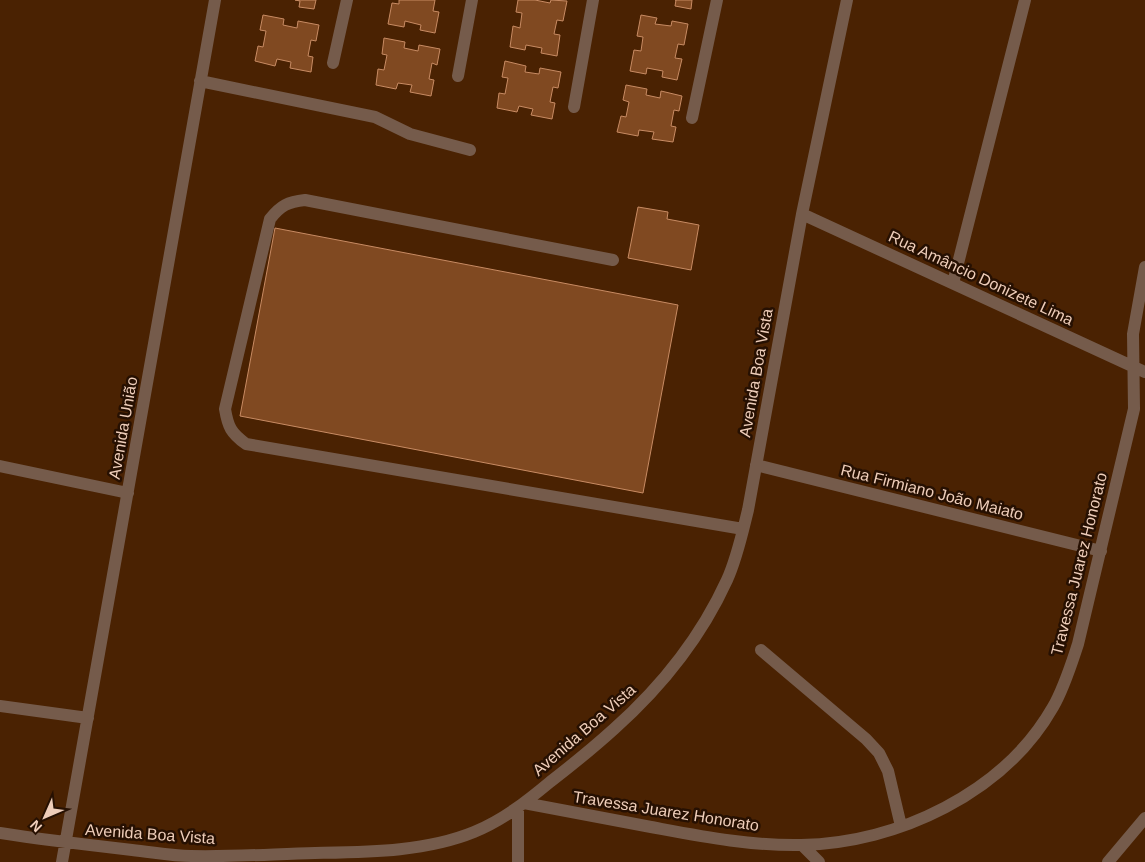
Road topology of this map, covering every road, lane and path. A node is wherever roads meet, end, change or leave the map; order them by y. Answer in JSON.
{"nodes":[{"id":1,"x":214,"y":0,"type":"edge"},
{"id":2,"x":347,"y":0,"type":"edge"},
{"id":3,"x":472,"y":0,"type":"edge"},
{"id":4,"x":593,"y":0,"type":"edge"},
{"id":5,"x":717,"y":0,"type":"edge"},
{"id":6,"x":847,"y":0,"type":"edge"},
{"id":7,"x":1025,"y":0,"type":"edge"},
{"id":8,"x":333,"y":63,"type":"dead end"},
{"id":9,"x":458,"y":76,"type":"dead end"},
{"id":10,"x":200,"y":81,"type":"junction"},
{"id":11,"x":574,"y":107,"type":"dead end"},
{"id":12,"x":692,"y":118,"type":"dead end"},
{"id":13,"x":470,"y":150,"type":"dead end"},
{"id":14,"x":802,"y":214,"type":"junction"},
{"id":15,"x":613,"y":260,"type":"dead end"},
{"id":16,"x":1145,"y":267,"type":"edge"},
{"id":17,"x":952,"y":282,"type":"junction"},
{"id":18,"x":1139,"y":370,"type":"edge"},
{"id":19,"x":756,"y":465,"type":"junction"},
{"id":20,"x":0,"y":466,"type":"edge"},
{"id":21,"x":128,"y":493,"type":"junction"},
{"id":22,"x":743,"y":530,"type":"junction"},
{"id":23,"x":1101,"y":551,"type":"junction"},
{"id":24,"x":761,"y":650,"type":"dead end"},
{"id":25,"x":0,"y":706,"type":"edge"},
{"id":26,"x":88,"y":718,"type":"junction"},
{"id":27,"x":521,"y":806,"type":"junction"},
{"id":28,"x":1145,"y":818,"type":"edge"},
{"id":29,"x":901,"y":826,"type":"junction"},
{"id":30,"x":0,"y":833,"type":"edge"},
{"id":31,"x":66,"y":843,"type":"junction"},
{"id":32,"x":802,"y":845,"type":"junction"},
{"id":33,"x":351,"y":857,"type":"edge"},
{"id":34,"x":190,"y":859,"type":"edge"},
{"id":35,"x":62,"y":862,"type":"edge"},
{"id":36,"x":518,"y":862,"type":"edge"},
{"id":37,"x":819,"y":862,"type":"edge"},
{"id":38,"x":1108,"y":862,"type":"edge"}],
"edges":[{"from":1,"to":10,"type":"street","name":"Avenida União"},
{"from":2,"to":8,"type":"street"},
{"from":3,"to":9,"type":"street"},
{"from":4,"to":11,"type":"street"},
{"from":5,"to":12,"type":"street"},
{"from":6,"to":14,"type":"street","name":"Avenida Boa Vista"},
{"from":7,"to":17,"type":"street"},
{"from":10,"to":13,"type":"street"},
{"from":10,"to":21,"type":"street","name":"Avenida União"},
{"from":14,"to":17,"type":"street","name":"Rua Amâncio Donizete Lima"},
{"from":14,"to":19,"type":"street","name":"Avenida Boa Vista"},
{"from":15,"to":22,"type":"street"},
{"from":16,"to":18,"type":"street","name":"Travessa Juarez Honorato"},
{"from":17,"to":18,"type":"street","name":"Rua Amâncio Donizete Lima"},
{"from":18,"to":23,"type":"street","name":"Travessa Juarez Honorato"},
{"from":19,"to":22,"type":"street","name":"Avenida Boa Vista"},
{"from":19,"to":23,"type":"street","name":"Rua Firmiano João Maiato"},
{"from":20,"to":21,"type":"street"},
{"from":21,"to":26,"type":"street","name":"Avenida União"},
{"from":22,"to":27,"type":"street","name":"Avenida Boa Vista"},
{"from":23,"to":29,"type":"street","name":"Travessa Juarez Honorato"},
{"from":24,"to":29,"type":"street"},
{"from":25,"to":26,"type":"street"},
{"from":26,"to":31,"type":"street","name":"Avenida União"},
{"from":27,"to":32,"type":"street","name":"Travessa Juarez Honorato"},
{"from":27,"to":33,"type":"street","name":"Avenida Boa Vista"},
{"from":27,"to":36,"type":"street"},
{"from":28,"to":38,"type":"street"},
{"from":29,"to":32,"type":"street","name":"Travessa Juarez Honorato"},
{"from":30,"to":31,"type":"street","name":"Avenida Boa Vista"},
{"from":31,"to":34,"type":"street","name":"Avenida Boa Vista"},
{"from":31,"to":35,"type":"street","name":"Avenida União"},
{"from":32,"to":37,"type":"street"},
{"from":33,"to":34,"type":"street","name":"Avenida Boa Vista"}]}
